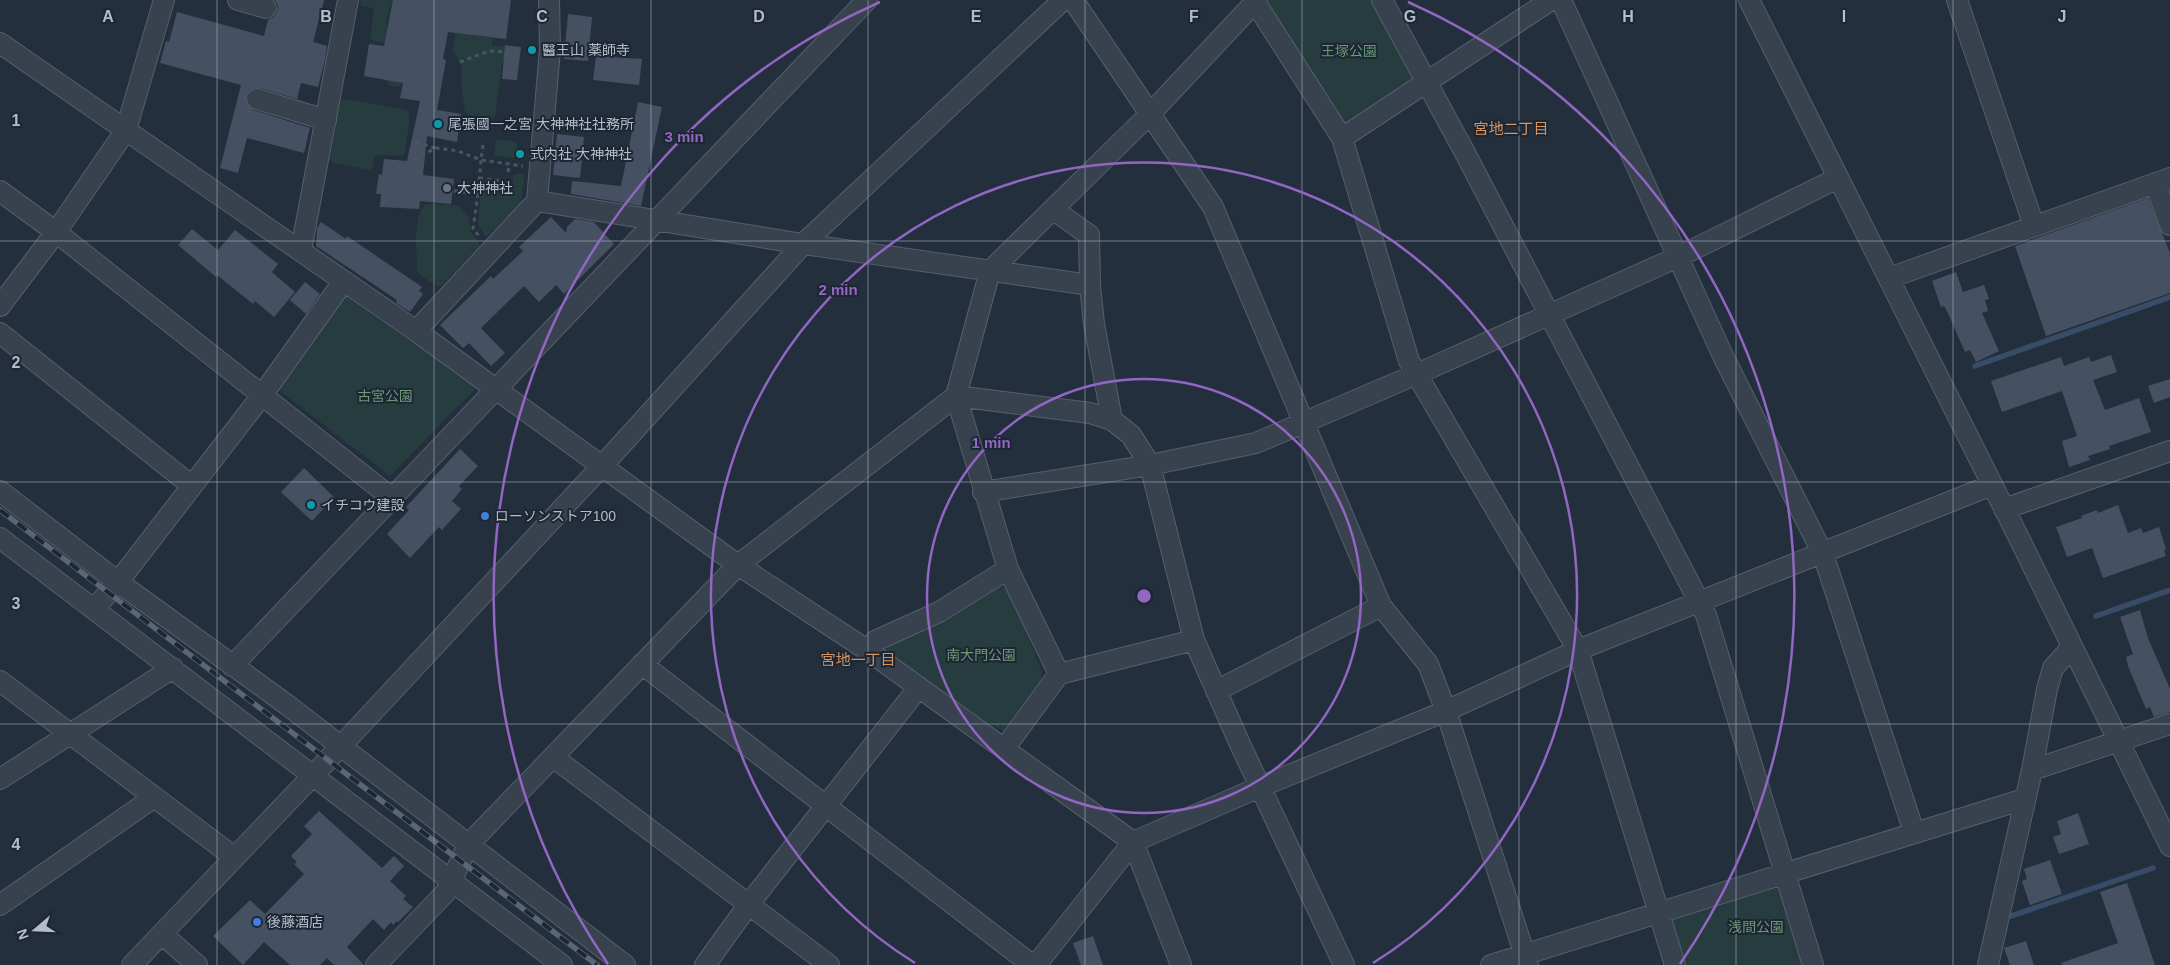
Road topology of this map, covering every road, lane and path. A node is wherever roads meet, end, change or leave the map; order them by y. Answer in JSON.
{"nodes":[{"id":1,"x":164,"y":0,"type":"edge"},
{"id":2,"x":238,"y":0,"type":"edge"},
{"id":3,"x":348,"y":0,"type":"edge"},
{"id":4,"x":549,"y":0,"type":"edge"},
{"id":5,"x":867,"y":0,"type":"edge"},
{"id":6,"x":1063,"y":0,"type":"edge"},
{"id":7,"x":1073,"y":0,"type":"edge"},
{"id":8,"x":1382,"y":0,"type":"edge"},
{"id":9,"x":1551,"y":0,"type":"edge"},
{"id":10,"x":1561,"y":0,"type":"edge"},
{"id":11,"x":1749,"y":0,"type":"edge"},
{"id":12,"x":1956,"y":0,"type":"edge"},
{"id":13,"x":1256,"y":1,"type":"edge"},
{"id":14,"x":266,"y":8,"type":"dead end"},
{"id":15,"x":0,"y":43,"type":"edge"},
{"id":16,"x":520,"y":53,"type":"dead end"},
{"id":17,"x":460,"y":62,"type":"dead end"},
{"id":18,"x":1426,"y":82,"type":"junction"},
{"id":19,"x":257,"y":99,"type":"dead end"},
{"id":20,"x":1150,"y":114,"type":"junction"},
{"id":21,"x":326,"y":120,"type":"junction"},
{"id":22,"x":126,"y":130,"type":"junction"},
{"id":23,"x":1342,"y":138,"type":"junction"},
{"id":24,"x":416,"y":142,"type":"dead end"},
{"id":25,"x":483,"y":145,"type":"dead end"},
{"id":26,"x":436,"y":148,"type":"junction"},
{"id":27,"x":414,"y":159,"type":"dead end"},
{"id":28,"x":481,"y":160,"type":"junction"},
{"id":29,"x":509,"y":164,"type":"junction"},
{"id":30,"x":540,"y":168,"type":"junction"},
{"id":31,"x":508,"y":172,"type":"dead end"},
{"id":32,"x":479,"y":178,"type":"junction"},
{"id":33,"x":1838,"y":178,"type":"junction"},
{"id":34,"x":502,"y":181,"type":"dead end"},
{"id":35,"x":2163,"y":181,"type":"edge"},
{"id":36,"x":454,"y":191,"type":"dead end"},
{"id":37,"x":0,"y":192,"type":"edge"},
{"id":38,"x":478,"y":194,"type":"junction"},
{"id":39,"x":537,"y":201,"type":"junction"},
{"id":40,"x":1054,"y":210,"type":"junction"},
{"id":41,"x":658,"y":220,"type":"junction"},
{"id":42,"x":2170,"y":225,"type":"edge"},
{"id":43,"x":2034,"y":226,"type":"junction"},
{"id":44,"x":56,"y":232,"type":"junction"},
{"id":45,"x":803,"y":244,"type":"junction"},
{"id":46,"x":301,"y":250,"type":"junction"},
{"id":47,"x":491,"y":250,"type":"junction"},
{"id":48,"x":1678,"y":257,"type":"junction"},
{"id":49,"x":990,"y":271,"type":"junction"},
{"id":50,"x":1889,"y":278,"type":"junction"},
{"id":51,"x":343,"y":282,"type":"junction"},
{"id":52,"x":1090,"y":284,"type":"junction"},
{"id":53,"x":0,"y":306,"type":"edge"},
{"id":54,"x":1549,"y":315,"type":"junction"},
{"id":55,"x":416,"y":331,"type":"junction"},
{"id":56,"x":0,"y":334,"type":"edge"},
{"id":57,"x":1417,"y":374,"type":"junction"},
{"id":58,"x":496,"y":388,"type":"junction"},
{"id":59,"x":264,"y":394,"type":"junction"},
{"id":60,"x":956,"y":396,"type":"junction"},
{"id":61,"x":1112,"y":420,"type":"junction"},
{"id":62,"x":1305,"y":423,"type":"junction"},
{"id":63,"x":2170,"y":452,"type":"edge"},
{"id":64,"x":1150,"y":465,"type":"junction"},
{"id":65,"x":602,"y":466,"type":"junction"},
{"id":66,"x":1992,"y":485,"type":"junction"},
{"id":67,"x":192,"y":486,"type":"junction"},
{"id":68,"x":0,"y":491,"type":"edge"},
{"id":69,"x":983,"y":492,"type":"junction"},
{"id":70,"x":393,"y":498,"type":"junction"},
{"id":71,"x":2004,"y":509,"type":"junction"},
{"id":72,"x":0,"y":538,"type":"edge"},
{"id":73,"x":1824,"y":554,"type":"junction"},
{"id":74,"x":738,"y":565,"type":"junction"},
{"id":75,"x":1008,"y":569,"type":"junction"},
{"id":76,"x":118,"y":582,"type":"junction"},
{"id":77,"x":1700,"y":603,"type":"junction"},
{"id":78,"x":1381,"y":606,"type":"junction"},
{"id":79,"x":94,"y":609,"type":"junction"},
{"id":80,"x":1194,"y":640,"type":"junction"},
{"id":81,"x":2072,"y":647,"type":"junction"},
{"id":82,"x":1578,"y":650,"type":"junction"},
{"id":83,"x":870,"y":652,"type":"junction"},
{"id":84,"x":642,"y":664,"type":"junction"},
{"id":85,"x":232,"y":666,"type":"junction"},
{"id":86,"x":173,"y":668,"type":"junction"},
{"id":87,"x":1059,"y":674,"type":"junction"},
{"id":88,"x":0,"y":681,"type":"edge"},
{"id":89,"x":919,"y":687,"type":"junction"},
{"id":90,"x":1216,"y":691,"type":"junction"},
{"id":91,"x":1446,"y":711,"type":"junction"},
{"id":92,"x":2170,"y":724,"type":"edge"},
{"id":93,"x":71,"y":734,"type":"junction"},
{"id":94,"x":2119,"y":742,"type":"junction"},
{"id":95,"x":341,"y":746,"type":"junction"},
{"id":96,"x":1004,"y":749,"type":"junction"},
{"id":97,"x":553,"y":757,"type":"junction"},
{"id":98,"x":2032,"y":770,"type":"junction"},
{"id":99,"x":312,"y":775,"type":"junction"},
{"id":100,"x":0,"y":779,"type":"edge"},
{"id":101,"x":1260,"y":787,"type":"junction"},
{"id":102,"x":153,"y":798,"type":"junction"},
{"id":103,"x":2024,"y":799,"type":"junction"},
{"id":104,"x":825,"y":807,"type":"junction"},
{"id":105,"x":1914,"y":832,"type":"junction"},
{"id":106,"x":1133,"y":842,"type":"junction"},
{"id":107,"x":468,"y":845,"type":"junction"},
{"id":108,"x":2170,"y":846,"type":"edge"},
{"id":109,"x":234,"y":857,"type":"junction"},
{"id":110,"x":1786,"y":873,"type":"junction"},
{"id":111,"x":451,"y":880,"type":"junction"},
{"id":112,"x":749,"y":904,"type":"junction"},
{"id":113,"x":0,"y":905,"type":"edge"},
{"id":114,"x":1659,"y":912,"type":"junction"},
{"id":115,"x":162,"y":934,"type":"junction"},
{"id":116,"x":1527,"y":959,"type":"edge"},
{"id":117,"x":132,"y":965,"type":"edge"},
{"id":118,"x":197,"y":965,"type":"edge"},
{"id":119,"x":376,"y":965,"type":"edge"},
{"id":120,"x":562,"y":965,"type":"edge"},
{"id":121,"x":625,"y":965,"type":"edge"},
{"id":122,"x":705,"y":965,"type":"edge"},
{"id":123,"x":829,"y":965,"type":"edge"},
{"id":124,"x":1032,"y":965,"type":"edge"},
{"id":125,"x":1036,"y":965,"type":"edge"},
{"id":126,"x":1181,"y":965,"type":"edge"},
{"id":127,"x":1344,"y":965,"type":"edge"},
{"id":128,"x":1491,"y":965,"type":"edge"},
{"id":129,"x":1675,"y":965,"type":"edge"},
{"id":130,"x":1812,"y":965,"type":"edge"},
{"id":131,"x":1988,"y":965,"type":"edge"}],
"edges":[{"from":1,"to":22,"type":"street"},
{"from":2,"to":14,"type":"street"},
{"from":3,"to":21,"type":"street"},
{"from":4,"to":30,"type":"street"},
{"from":5,"to":41,"type":"street"},
{"from":6,"to":45,"type":"street"},
{"from":7,"to":20,"type":"street"},
{"from":8,"to":18,"type":"street"},
{"from":9,"to":18,"type":"street"},
{"from":10,"to":48,"type":"street"},
{"from":11,"to":33,"type":"street"},
{"from":12,"to":43,"type":"street"},
{"from":13,"to":20,"type":"street"},
{"from":13,"to":23,"type":"street"},
{"from":15,"to":22,"type":"street"},
{"from":16,"to":17,"type":"path"},
{"from":18,"to":23,"type":"street"},
{"from":18,"to":54,"type":"street"},
{"from":19,"to":21,"type":"street"},
{"from":20,"to":40,"type":"street"},
{"from":20,"to":62,"type":"street"},
{"from":21,"to":46,"type":"street"},
{"from":22,"to":44,"type":"street"},
{"from":22,"to":46,"type":"street"},
{"from":23,"to":57,"type":"street"},
{"from":24,"to":26,"type":"path"},
{"from":25,"to":28,"type":"path"},
{"from":26,"to":27,"type":"path"},
{"from":26,"to":28,"type":"path"},
{"from":28,"to":29,"type":"path"},
{"from":28,"to":32,"type":"path"},
{"from":29,"to":30,"type":"path"},
{"from":29,"to":31,"type":"path"},
{"from":30,"to":39,"type":"street"},
{"from":32,"to":34,"type":"path"},
{"from":32,"to":38,"type":"path"},
{"from":33,"to":48,"type":"street"},
{"from":33,"to":50,"type":"street"},
{"from":35,"to":42,"type":"street"},
{"from":35,"to":43,"type":"street"},
{"from":36,"to":38,"type":"path"},
{"from":37,"to":44,"type":"street"},
{"from":38,"to":47,"type":"path"},
{"from":39,"to":41,"type":"street"},
{"from":39,"to":47,"type":"street"},
{"from":40,"to":49,"type":"street"},
{"from":40,"to":52,"type":"street"},
{"from":41,"to":45,"type":"street"},
{"from":41,"to":58,"type":"street"},
{"from":43,"to":50,"type":"street"},
{"from":44,"to":53,"type":"street"},
{"from":44,"to":59,"type":"street"},
{"from":45,"to":49,"type":"street"},
{"from":45,"to":65,"type":"street"},
{"from":46,"to":51,"type":"street"},
{"from":47,"to":55,"type":"street"},
{"from":48,"to":54,"type":"street"},
{"from":48,"to":73,"type":"street"},
{"from":49,"to":52,"type":"street"},
{"from":49,"to":60,"type":"street"},
{"from":50,"to":66,"type":"street"},
{"from":51,"to":55,"type":"street"},
{"from":51,"to":59,"type":"street"},
{"from":52,"to":61,"type":"street"},
{"from":54,"to":57,"type":"street"},
{"from":54,"to":77,"type":"street"},
{"from":55,"to":58,"type":"street"},
{"from":56,"to":67,"type":"street"},
{"from":57,"to":62,"type":"street"},
{"from":57,"to":82,"type":"street"},
{"from":58,"to":65,"type":"street"},
{"from":58,"to":70,"type":"street"},
{"from":59,"to":67,"type":"street"},
{"from":59,"to":70,"type":"street"},
{"from":60,"to":61,"type":"street"},
{"from":60,"to":69,"type":"street"},
{"from":60,"to":74,"type":"street"},
{"from":61,"to":64,"type":"street"},
{"from":62,"to":64,"type":"street"},
{"from":62,"to":78,"type":"street"},
{"from":63,"to":71,"type":"street"},
{"from":64,"to":69,"type":"street"},
{"from":64,"to":80,"type":"street"},
{"from":65,"to":74,"type":"street"},
{"from":65,"to":95,"type":"street"},
{"from":66,"to":71,"type":"street"},
{"from":66,"to":73,"type":"street"},
{"from":67,"to":76,"type":"street"},
{"from":68,"to":76,"type":"street"},
{"from":69,"to":75,"type":"street"},
{"from":70,"to":85,"type":"street"},
{"from":71,"to":81,"type":"street"},
{"from":72,"to":79,"type":"street"},
{"from":73,"to":77,"type":"street"},
{"from":73,"to":105,"type":"street"},
{"from":74,"to":83,"type":"street"},
{"from":74,"to":84,"type":"street"},
{"from":75,"to":83,"type":"street"},
{"from":75,"to":87,"type":"street"},
{"from":76,"to":79,"type":"street"},
{"from":76,"to":85,"type":"street"},
{"from":77,"to":82,"type":"street"},
{"from":77,"to":110,"type":"street"},
{"from":78,"to":90,"type":"street"},
{"from":78,"to":91,"type":"street"},
{"from":79,"to":86,"type":"street"},
{"from":80,"to":87,"type":"street"},
{"from":80,"to":90,"type":"street"},
{"from":81,"to":94,"type":"street"},
{"from":81,"to":98,"type":"street"},
{"from":82,"to":91,"type":"street"},
{"from":82,"to":114,"type":"street"},
{"from":83,"to":89,"type":"street"},
{"from":84,"to":97,"type":"street"},
{"from":84,"to":104,"type":"street"},
{"from":85,"to":95,"type":"street"},
{"from":86,"to":93,"type":"street"},
{"from":86,"to":99,"type":"street"},
{"from":87,"to":96,"type":"street"},
{"from":88,"to":93,"type":"street"},
{"from":89,"to":96,"type":"street"},
{"from":89,"to":104,"type":"street"},
{"from":90,"to":101,"type":"street"},
{"from":91,"to":101,"type":"street"},
{"from":91,"to":116,"type":"street"},
{"from":92,"to":94,"type":"street"},
{"from":93,"to":100,"type":"street"},
{"from":93,"to":102,"type":"street"},
{"from":94,"to":98,"type":"street"},
{"from":94,"to":108,"type":"street"},
{"from":95,"to":99,"type":"street"},
{"from":95,"to":107,"type":"street"},
{"from":96,"to":106,"type":"street"},
{"from":97,"to":107,"type":"street"},
{"from":97,"to":112,"type":"street"},
{"from":98,"to":103,"type":"street"},
{"from":99,"to":109,"type":"street"},
{"from":99,"to":111,"type":"street"},
{"from":101,"to":106,"type":"street"},
{"from":101,"to":127,"type":"street"},
{"from":102,"to":109,"type":"street"},
{"from":102,"to":113,"type":"street"},
{"from":103,"to":105,"type":"street"},
{"from":103,"to":131,"type":"street"},
{"from":104,"to":112,"type":"street"},
{"from":104,"to":124,"type":"street"},
{"from":105,"to":110,"type":"street"},
{"from":106,"to":125,"type":"street"},
{"from":106,"to":126,"type":"street"},
{"from":107,"to":111,"type":"street"},
{"from":107,"to":121,"type":"street"},
{"from":109,"to":115,"type":"street"},
{"from":110,"to":114,"type":"street"},
{"from":110,"to":130,"type":"street"},
{"from":111,"to":119,"type":"street"},
{"from":111,"to":120,"type":"street"},
{"from":112,"to":122,"type":"street"},
{"from":112,"to":123,"type":"street"},
{"from":114,"to":116,"type":"street"},
{"from":114,"to":129,"type":"street"},
{"from":115,"to":117,"type":"street"},
{"from":115,"to":118,"type":"street"},
{"from":116,"to":128,"type":"street"}]}
